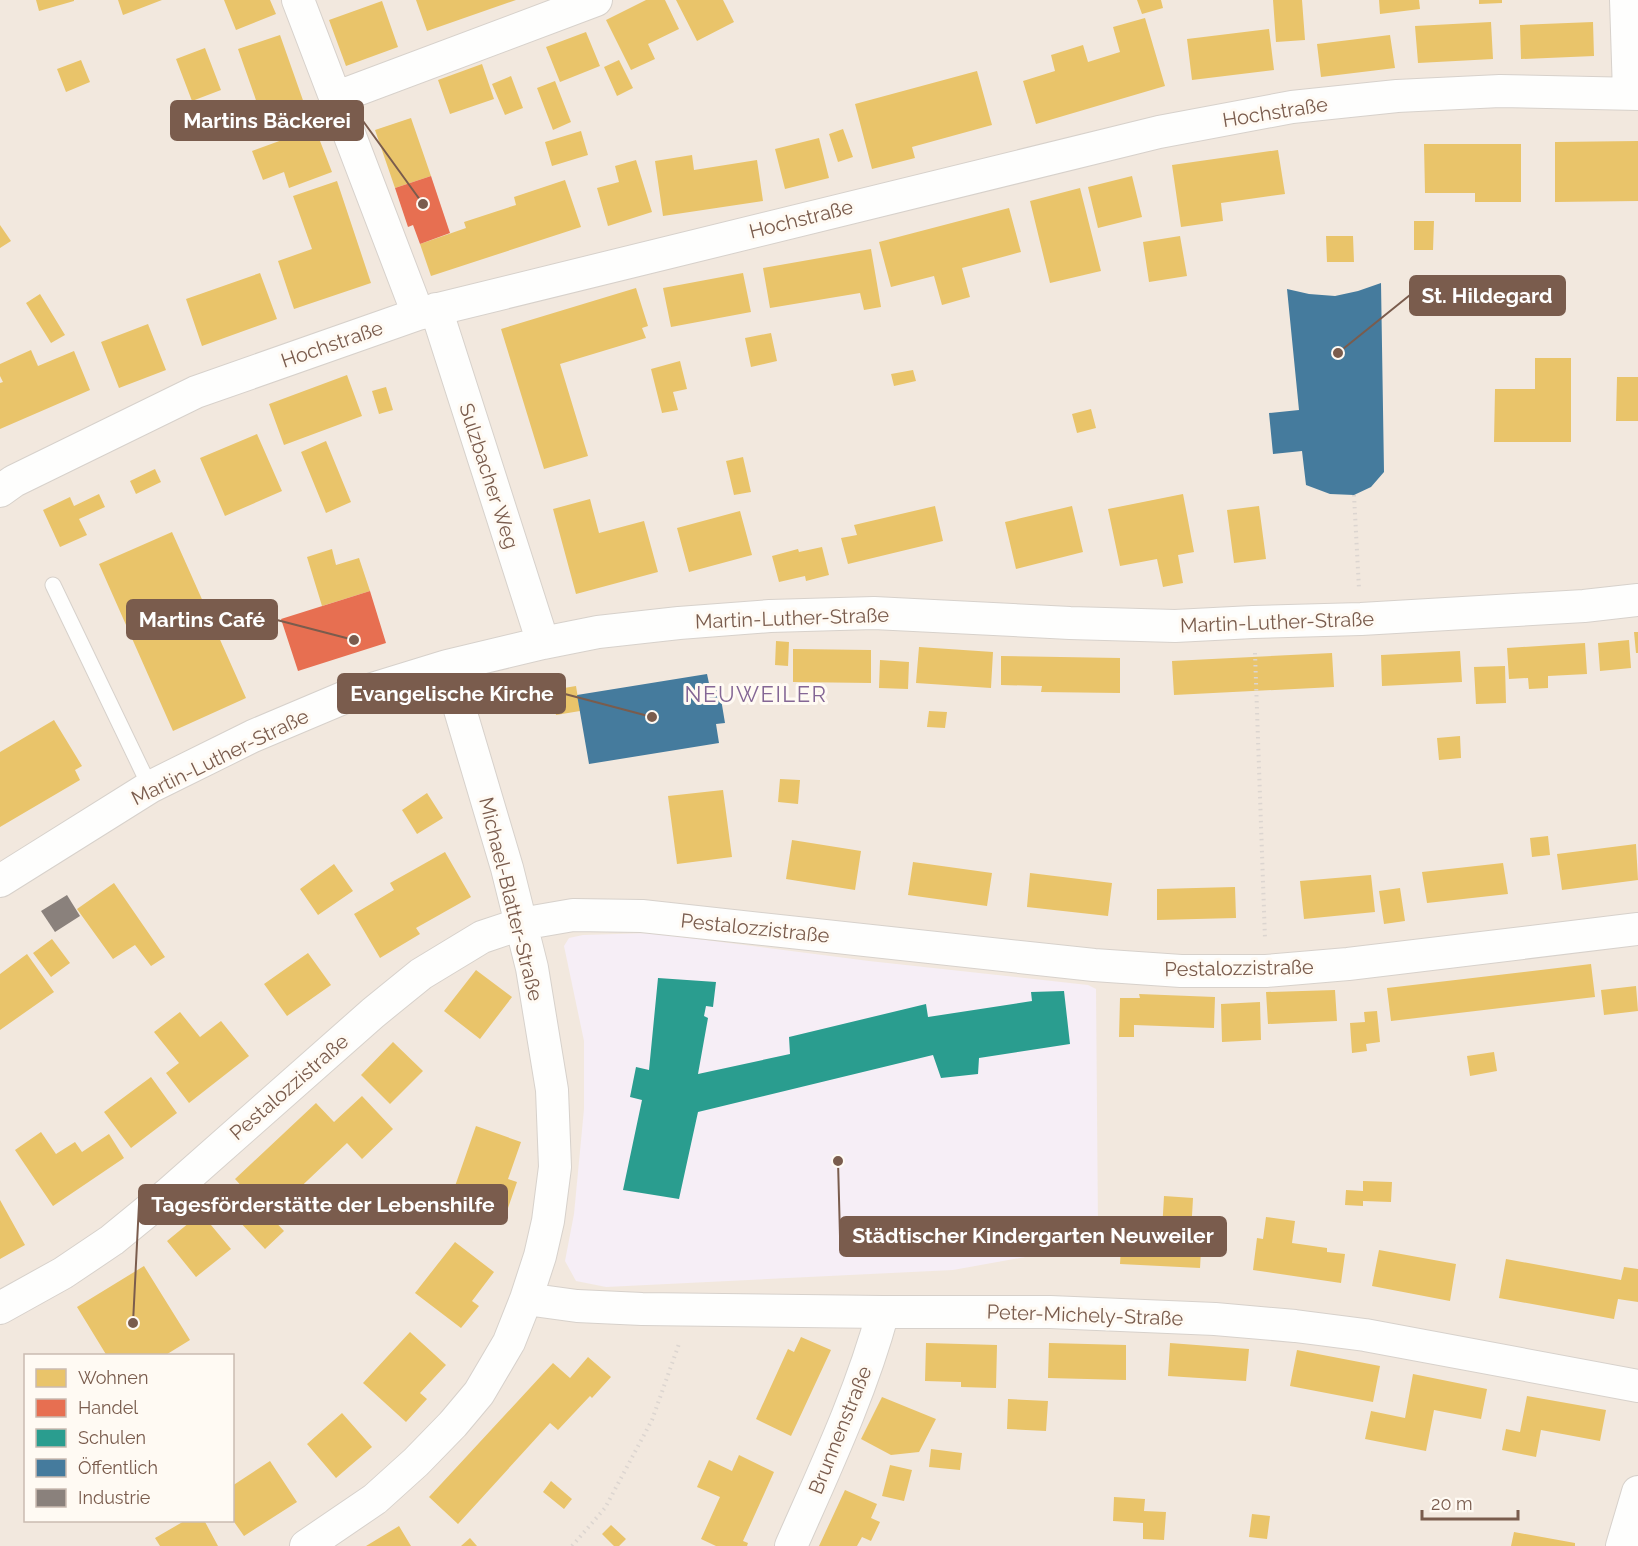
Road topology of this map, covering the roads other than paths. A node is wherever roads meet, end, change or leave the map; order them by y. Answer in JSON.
{"nodes":[{"id":1,"x":298,"y":0,"type":"edge"},
{"id":2,"x":596,"y":0,"type":"edge"},
{"id":3,"x":1626,"y":0,"type":"edge"},
{"id":4,"x":1634,"y":93,"type":"edge"},
{"id":5,"x":335,"y":98,"type":"junction"},
{"id":6,"x":427,"y":311,"type":"junction"},
{"id":7,"x":0,"y":491,"type":"edge"},
{"id":8,"x":53,"y":585,"type":"dead end"},
{"id":9,"x":1638,"y":600,"type":"edge"},
{"id":10,"x":543,"y":643,"type":"junction"},
{"id":11,"x":447,"y":666,"type":"junction"},
{"id":12,"x":150,"y":787,"type":"junction"},
{"id":13,"x":0,"y":881,"type":"edge"},
{"id":14,"x":521,"y":924,"type":"junction"},
{"id":15,"x":1638,"y":929,"type":"edge"},
{"id":16,"x":526,"y":1299,"type":"junction"},
{"id":17,"x":0,"y":1308,"type":"edge"},
{"id":18,"x":883,"y":1312,"type":"junction"},
{"id":19,"x":1638,"y":1386,"type":"edge"},
{"id":20,"x":1638,"y":1492,"type":"edge"},
{"id":21,"x":306,"y":1546,"type":"edge"},
{"id":22,"x":791,"y":1546,"type":"edge"},
{"id":23,"x":1622,"y":1546,"type":"edge"}],
"edges":[{"from":1,"to":5,"type":"street","name":"Sulzbacher Weg"},
{"from":2,"to":5,"type":"street"},
{"from":3,"to":4,"type":"street"},
{"from":4,"to":6,"type":"street","name":"Hochstraße"},
{"from":5,"to":6,"type":"street","name":"Sulzbacher Weg"},
{"from":6,"to":7,"type":"street","name":"Hochstraße"},
{"from":6,"to":10,"type":"street","name":"Sulzbacher Weg"},
{"from":8,"to":12,"type":"lane"},
{"from":9,"to":10,"type":"street","name":"Martin-Luther-Straße"},
{"from":10,"to":11,"type":"street","name":"Martin-Luther-Straße"},
{"from":11,"to":12,"type":"street","name":"Martin-Luther-Straße"},
{"from":11,"to":14,"type":"street","name":"Michael-Blatter-Straße"},
{"from":12,"to":13,"type":"street","name":"Martin-Luther-Straße"},
{"from":14,"to":15,"type":"street","name":"Pestalozzistraße"},
{"from":14,"to":16,"type":"street","name":"Michael-Blatter-Straße"},
{"from":14,"to":17,"type":"street","name":"Pestalozzistraße"},
{"from":16,"to":18,"type":"street","name":"Peter-Michely-Straße"},
{"from":16,"to":21,"type":"street","name":"Michael-Blatter-Straße"},
{"from":18,"to":19,"type":"street","name":"Peter-Michely-Straße"},
{"from":18,"to":22,"type":"street","name":"Brunnenstraße"},
{"from":20,"to":23,"type":"street"}]}
